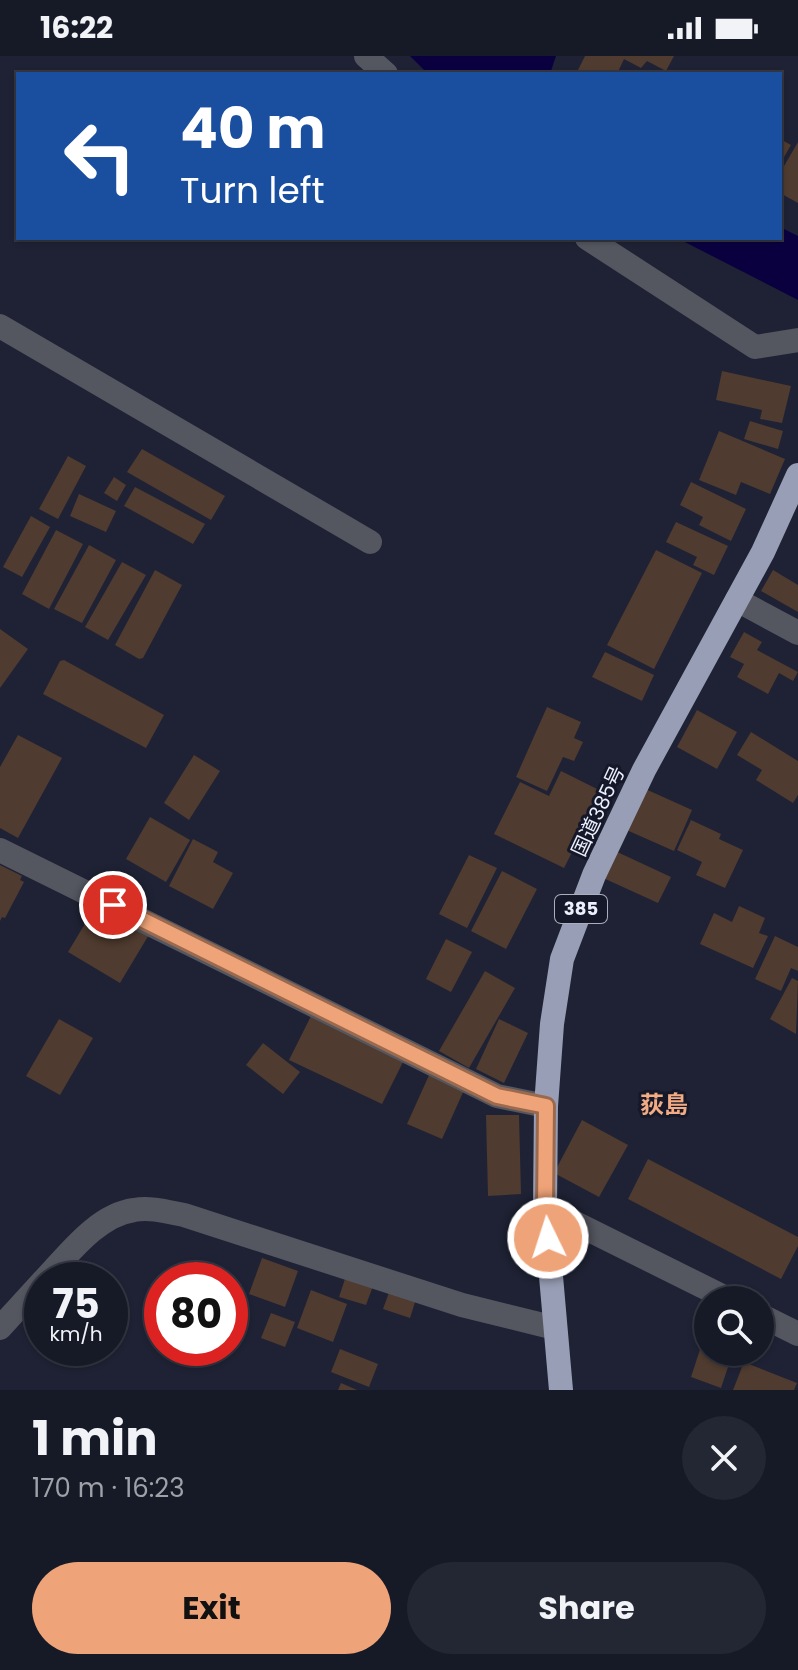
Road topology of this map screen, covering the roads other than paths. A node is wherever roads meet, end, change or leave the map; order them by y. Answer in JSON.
{"nodes":[{"id":1,"x":366,"y":56,"type":"edge"},
{"id":2,"x":384,"y":72,"type":"edge"},
{"id":3,"x":590,"y":240,"type":"edge"},
{"id":4,"x":0,"y":326,"type":"edge"},
{"id":5,"x":798,"y":340,"type":"edge"},
{"id":6,"x":798,"y":475,"type":"edge"},
{"id":7,"x":370,"y":542,"type":"dead end"},
{"id":8,"x":737,"y":600,"type":"junction"},
{"id":9,"x":798,"y":633,"type":"edge"},
{"id":10,"x":0,"y":850,"type":"edge"},
{"id":11,"x":546,"y":1106,"type":"junction"},
{"id":12,"x":545,"y":1208,"type":"junction"},
{"id":13,"x":62,"y":1262,"type":"edge"},
{"id":14,"x":702,"y":1286,"type":"edge"},
{"id":15,"x":24,"y":1302,"type":"edge"},
{"id":16,"x":774,"y":1322,"type":"edge"},
{"id":17,"x":0,"y":1328,"type":"edge"},
{"id":18,"x":555,"y":1328,"type":"junction"},
{"id":19,"x":798,"y":1334,"type":"edge"},
{"id":20,"x":561,"y":1390,"type":"edge"}],
"edges":[{"from":1,"to":2,"type":"street"},
{"from":3,"to":5,"type":"street"},
{"from":4,"to":7,"type":"street"},
{"from":6,"to":8,"type":"highway","name":"国道385号","number":"385"},
{"from":8,"to":9,"type":"street"},
{"from":8,"to":11,"type":"highway","name":"国道385号","number":"385"},
{"from":10,"to":11,"type":"street"},
{"from":11,"to":12,"type":"highway","name":"国道385号","number":"385"},
{"from":12,"to":14,"type":"street"},
{"from":12,"to":18,"type":"highway","name":"国道385号","number":"385"},
{"from":13,"to":18,"type":"street"},
{"from":15,"to":17,"type":"street"},
{"from":16,"to":19,"type":"street"},
{"from":18,"to":20,"type":"highway","name":"国道385号","number":"385"}]}
